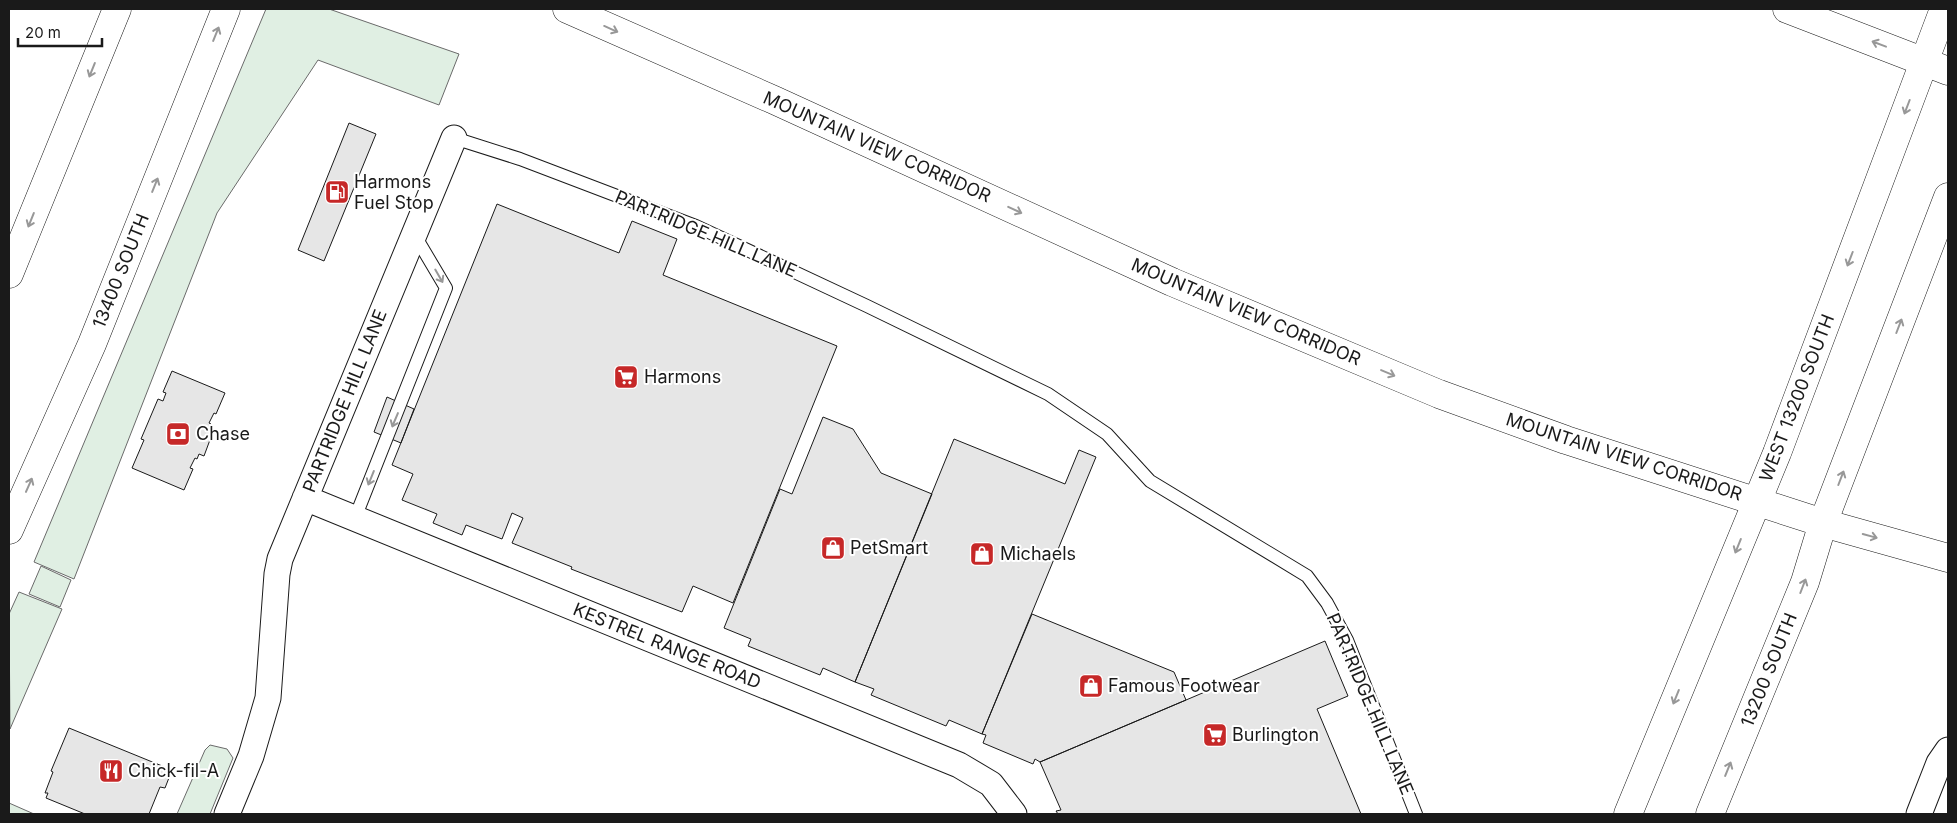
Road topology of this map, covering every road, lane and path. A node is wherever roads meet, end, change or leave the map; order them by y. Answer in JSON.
{"nodes":[{"id":1,"x":117,"y":9,"type":"edge"},
{"id":2,"x":226,"y":9,"type":"edge"},
{"id":3,"x":567,"y":9,"type":"edge"},
{"id":4,"x":1787,"y":9,"type":"edge"},
{"id":5,"x":1944,"y":9,"type":"edge"},
{"id":6,"x":1936,"y":66,"type":"edge"},
{"id":7,"x":454,"y":138,"type":"joint"},
{"id":8,"x":1948,"y":197,"type":"edge"},
{"id":9,"x":414,"y":234,"type":"junction"},
{"id":10,"x":9,"y":274,"type":"edge"},
{"id":11,"x":305,"y":498,"type":"junction"},
{"id":12,"x":1757,"y":501,"type":"junction"},
{"id":13,"x":355,"y":518,"type":"junction"},
{"id":14,"x":1823,"y":524,"type":"junction"},
{"id":15,"x":9,"y":530,"type":"edge"},
{"id":16,"x":1948,"y":558,"type":"edge"},
{"id":17,"x":1948,"y":750,"type":"edge"},
{"id":18,"x":227,"y":814,"type":"edge"},
{"id":19,"x":1014,"y":814,"type":"edge"},
{"id":20,"x":1416,"y":814,"type":"edge"},
{"id":21,"x":1628,"y":814,"type":"edge"},
{"id":22,"x":1710,"y":814,"type":"edge"},
{"id":23,"x":1919,"y":814,"type":"edge"}],
"edges":[{"from":1,"to":10,"type":"main road","one_way":true},
{"from":15,"to":2,"type":"main road","name":"13400 SOUTH","one_way":true},
{"from":3,"to":12,"type":"main road","name":"MOUNTAIN VIEW CORRIDOR","one_way":true},
{"from":6,"to":4,"type":"main road","one_way":true},
{"from":5,"to":6,"type":"main road"},
{"from":6,"to":12,"type":"main road","name":"WEST 13200 SOUTH","one_way":true},
{"from":7,"to":9,"type":"street","name":"PARTRIDGE HILL LANE"},
{"from":7,"to":20,"type":"lane","name":"PARTRIDGE HILL LANE"},
{"from":14,"to":8,"type":"main road","one_way":true},
{"from":9,"to":11,"type":"street","name":"PARTRIDGE HILL LANE"},
{"from":9,"to":13,"type":"lane","one_way":true},
{"from":11,"to":13,"type":"street","name":"KESTREL RANGE ROAD"},
{"from":11,"to":18,"type":"street","name":"PARTRIDGE HILL LANE"},
{"from":12,"to":14,"type":"main road","name":"MOUNTAIN VIEW CORRIDOR"},
{"from":12,"to":21,"type":"main road","name":"WEST 13200 SOUTH","one_way":true},
{"from":13,"to":19,"type":"street","name":"KESTREL RANGE ROAD"},
{"from":14,"to":16,"type":"main road","name":"MOUNTAIN VIEW CORRIDOR","one_way":true},
{"from":22,"to":14,"type":"main road","name":"13200 SOUTH","one_way":true},
{"from":17,"to":23,"type":"street"}]}
